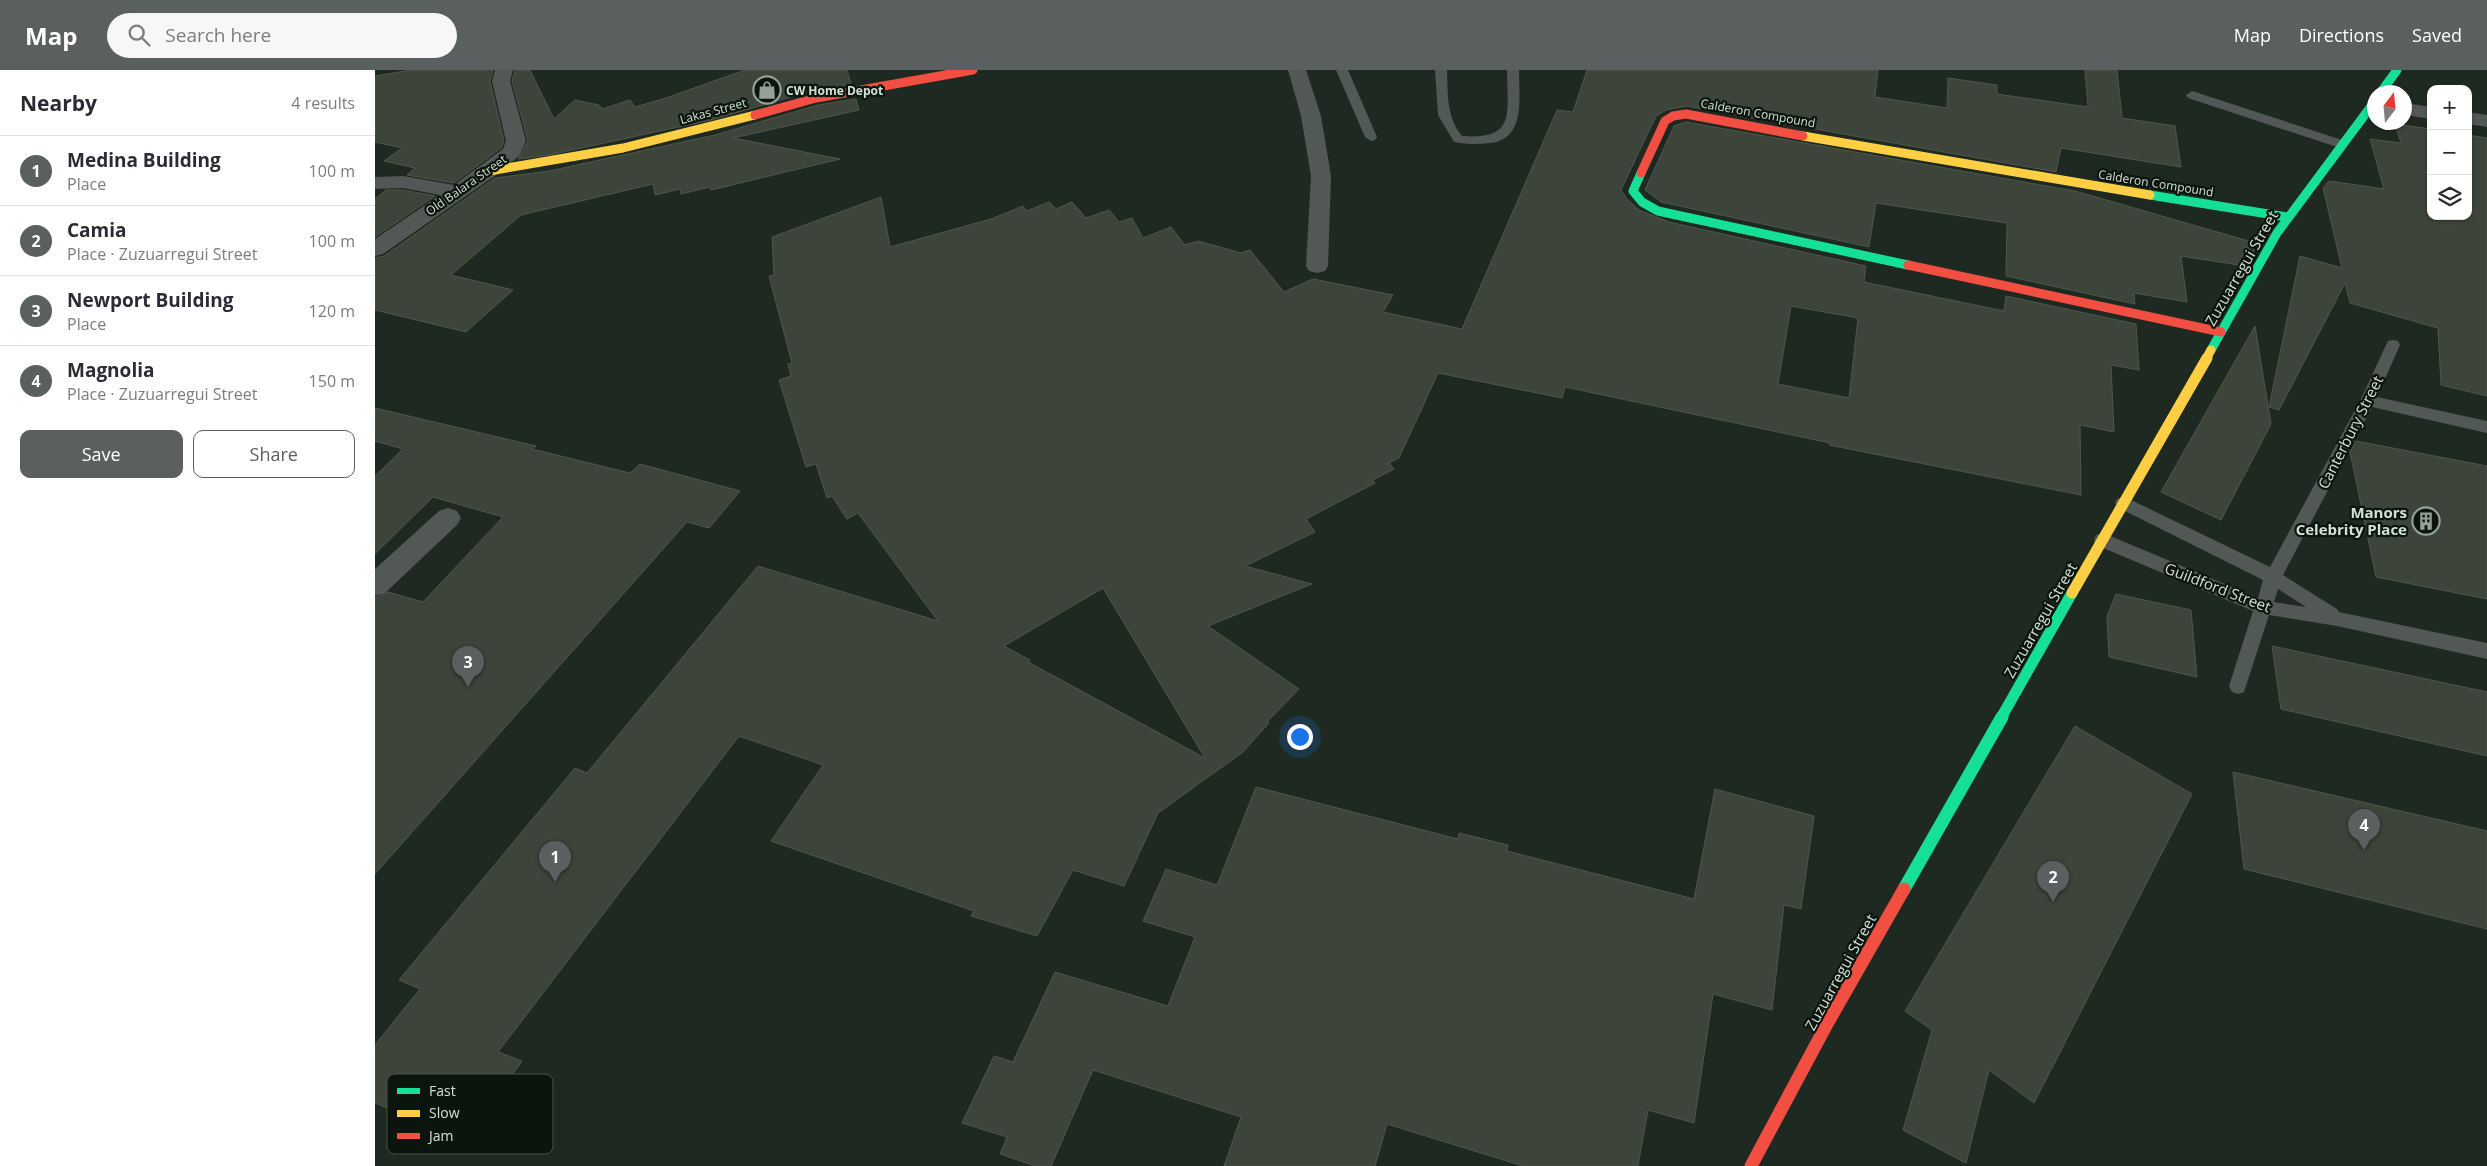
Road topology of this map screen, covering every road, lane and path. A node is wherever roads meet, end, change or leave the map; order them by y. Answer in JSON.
{"nodes":[{"id":1,"x":504,"y":70,"type":"edge"},
{"id":2,"x":973,"y":70,"type":"edge"},
{"id":3,"x":1297,"y":70,"type":"edge"},
{"id":4,"x":1342,"y":70,"type":"edge"},
{"id":5,"x":1441,"y":70,"type":"edge"},
{"id":6,"x":1513,"y":70,"type":"edge"},
{"id":7,"x":2397,"y":70,"type":"edge"},
{"id":8,"x":2386,"y":85,"type":"edge"},
{"id":9,"x":2192,"y":95,"type":"dead end"},
{"id":10,"x":2412,"y":110,"type":"edge"},
{"id":11,"x":2367,"y":111,"type":"edge"},
{"id":12,"x":2427,"y":112,"type":"edge"},
{"id":13,"x":2472,"y":119,"type":"edge"},
{"id":14,"x":2487,"y":121,"type":"edge"},
{"id":15,"x":1371,"y":137,"type":"dead end"},
{"id":16,"x":2341,"y":144,"type":"junction"},
{"id":17,"x":489,"y":171,"type":"junction"},
{"id":18,"x":375,"y":183,"type":"edge"},
{"id":19,"x":457,"y":192,"type":"junction"},
{"id":20,"x":2287,"y":218,"type":"junction"},
{"id":21,"x":375,"y":249,"type":"edge"},
{"id":22,"x":1317,"y":266,"type":"dead end"},
{"id":23,"x":2221,"y":332,"type":"junction"},
{"id":24,"x":2393,"y":345,"type":"dead end"},
{"id":25,"x":2368,"y":401,"type":"junction"},
{"id":26,"x":2487,"y":426,"type":"edge"},
{"id":27,"x":2123,"y":503,"type":"junction"},
{"id":28,"x":448,"y":518,"type":"dead end"},
{"id":29,"x":2102,"y":540,"type":"junction"},
{"id":30,"x":2273,"y":577,"type":"junction"},
{"id":31,"x":375,"y":585,"type":"edge"},
{"id":32,"x":2262,"y":607,"type":"junction"},
{"id":33,"x":2337,"y":619,"type":"junction"},
{"id":34,"x":2487,"y":651,"type":"edge"},
{"id":35,"x":2238,"y":686,"type":"dead end"},
{"id":36,"x":1751,"y":1166,"type":"edge"}],
"edges":[{"from":1,"to":17,"type":"street","name":"Old Balara Street"},
{"from":2,"to":17,"type":"street","name":"Lakas Street"},
{"from":3,"to":22,"type":"street"},
{"from":4,"to":15,"type":"lane"},
{"from":5,"to":6,"type":"lane"},
{"from":7,"to":8,"type":"street","name":"Zuzuarregui Street"},
{"from":9,"to":16,"type":"lane"},
{"from":10,"to":12,"type":"street"},
{"from":11,"to":16,"type":"street","name":"Zuzuarregui Street"},
{"from":13,"to":14,"type":"street"},
{"from":16,"to":20,"type":"street","name":"Zuzuarregui Street"},
{"from":17,"to":19,"type":"street","name":"Old Balara Street"},
{"from":18,"to":19,"type":"street"},
{"from":19,"to":21,"type":"street","name":"Old Balara Street"},
{"from":20,"to":23,"type":"street","name":"Zuzuarregui Street"},
{"from":20,"to":23,"type":"street","name":"Calderon Compound"},
{"from":23,"to":27,"type":"street","name":"Zuzuarregui Street"},
{"from":24,"to":25,"type":"lane","name":"Canterbury Street"},
{"from":25,"to":26,"type":"lane"},
{"from":25,"to":30,"type":"lane","name":"Canterbury Street"},
{"from":27,"to":29,"type":"street","name":"Zuzuarregui Street"},
{"from":27,"to":30,"type":"lane","name":"Guildford Street"},
{"from":28,"to":31,"type":"street"},
{"from":29,"to":32,"type":"lane","name":"Guildford Street"},
{"from":29,"to":36,"type":"street","name":"Zuzuarregui Street"},
{"from":30,"to":32,"type":"lane","name":"Canterbury Street"},
{"from":30,"to":33,"type":"lane","name":"Guildford Street"},
{"from":32,"to":33,"type":"lane","name":"Guildford Street"},
{"from":32,"to":35,"type":"lane","name":"Canterbury Street"},
{"from":33,"to":34,"type":"lane","name":"Guildford Street"}]}
